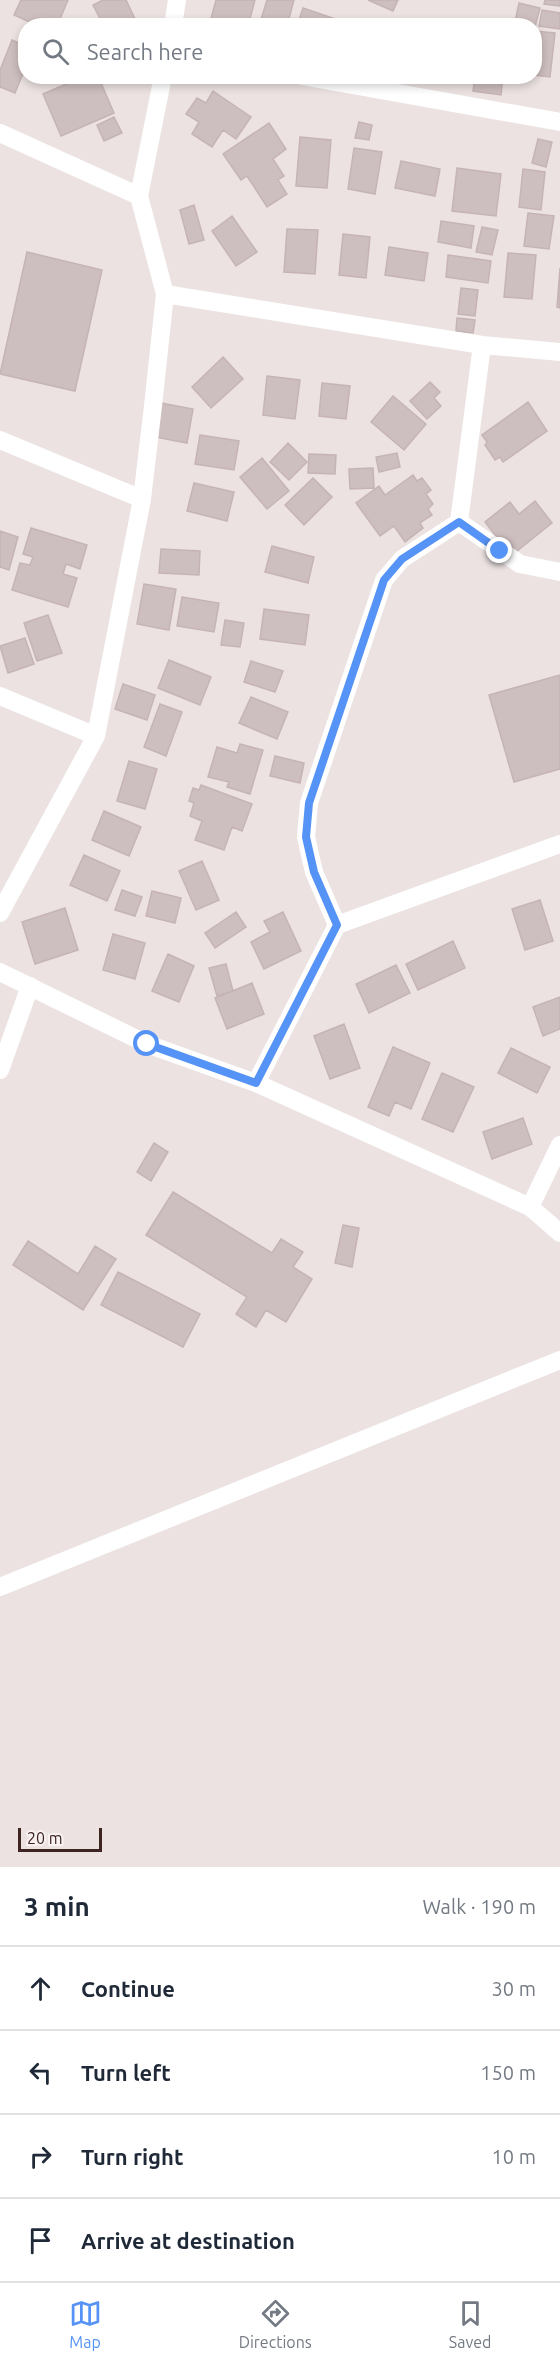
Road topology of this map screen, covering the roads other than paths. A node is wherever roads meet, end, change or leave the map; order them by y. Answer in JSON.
{"nodes":[{"id":1,"x":177,"y":0,"type":"edge"},
{"id":2,"x":174,"y":18,"type":"edge"},
{"id":3,"x":161,"y":84,"type":"edge"},
{"id":4,"x":347,"y":84,"type":"edge"},
{"id":5,"x":560,"y":122,"type":"edge"},
{"id":6,"x":0,"y":133,"type":"edge"},
{"id":7,"x":139,"y":196,"type":"junction"},
{"id":8,"x":165,"y":294,"type":"junction"},
{"id":9,"x":482,"y":345,"type":"junction"},
{"id":10,"x":560,"y":352,"type":"edge"},
{"id":11,"x":0,"y":440,"type":"edge"},
{"id":12,"x":142,"y":499,"type":"junction"},
{"id":13,"x":459,"y":522,"type":"junction"},
{"id":14,"x":560,"y":572,"type":"edge"},
{"id":15,"x":0,"y":696,"type":"edge"},
{"id":16,"x":96,"y":736,"type":"junction"},
{"id":17,"x":560,"y":844,"type":"edge"},
{"id":18,"x":0,"y":913,"type":"edge"},
{"id":19,"x":337,"y":925,"type":"junction"},
{"id":20,"x":0,"y":972,"type":"edge"},
{"id":21,"x":30,"y":986,"type":"junction"},
{"id":22,"x":0,"y":1070,"type":"edge"},
{"id":23,"x":256,"y":1083,"type":"junction"},
{"id":24,"x":560,"y":1145,"type":"edge"},
{"id":25,"x":530,"y":1208,"type":"junction"},
{"id":26,"x":560,"y":1233,"type":"edge"},
{"id":27,"x":560,"y":1360,"type":"edge"},
{"id":28,"x":0,"y":1587,"type":"edge"}],
"edges":[{"from":1,"to":2,"type":"street"},
{"from":3,"to":7,"type":"street"},
{"from":4,"to":5,"type":"street"},
{"from":6,"to":7,"type":"street"},
{"from":7,"to":8,"type":"street"},
{"from":8,"to":9,"type":"street"},
{"from":8,"to":12,"type":"street"},
{"from":9,"to":10,"type":"street"},
{"from":9,"to":13,"type":"street"},
{"from":11,"to":12,"type":"street"},
{"from":12,"to":16,"type":"street"},
{"from":13,"to":14,"type":"street"},
{"from":13,"to":19,"type":"street"},
{"from":15,"to":16,"type":"street"},
{"from":16,"to":18,"type":"street"},
{"from":17,"to":19,"type":"street"},
{"from":19,"to":23,"type":"street"},
{"from":20,"to":21,"type":"street"},
{"from":21,"to":22,"type":"street"},
{"from":21,"to":23,"type":"street"},
{"from":23,"to":25,"type":"street"},
{"from":24,"to":25,"type":"street"},
{"from":25,"to":26,"type":"street"},
{"from":27,"to":28,"type":"street"}]}
